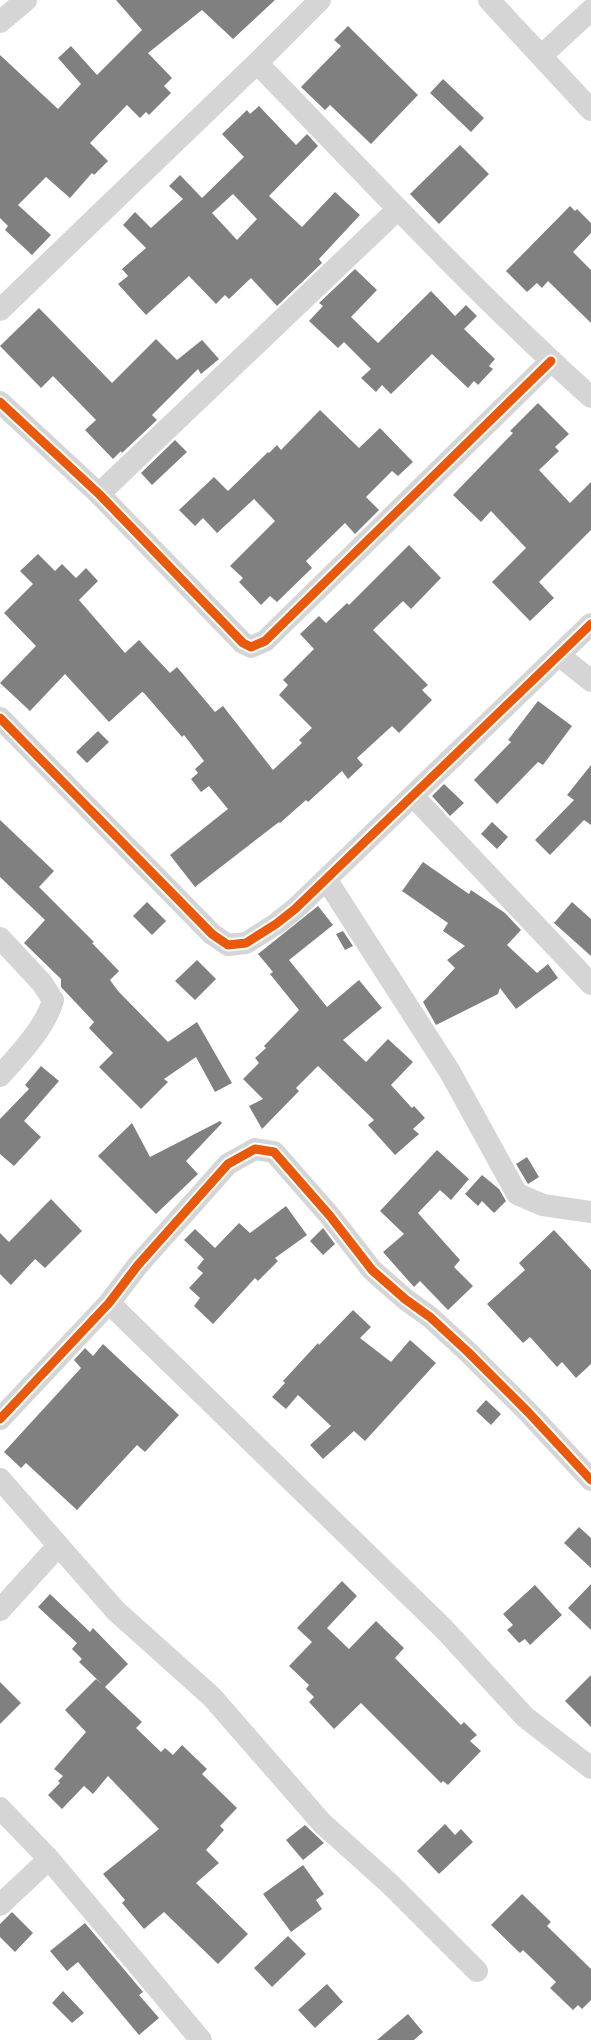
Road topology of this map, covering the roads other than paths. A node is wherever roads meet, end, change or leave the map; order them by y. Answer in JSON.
{"nodes":[{"id":1,"x":26,"y":0,"type":"edge"},
{"id":2,"x":320,"y":0,"type":"edge"},
{"id":3,"x":489,"y":0,"type":"edge"},
{"id":4,"x":591,"y":10,"type":"edge"},
{"id":5,"x":0,"y":22,"type":"edge"},
{"id":6,"x":542,"y":55,"type":"junction"},
{"id":7,"x":257,"y":63,"type":"junction"},
{"id":8,"x":591,"y":110,"type":"edge"},
{"id":9,"x":398,"y":209,"type":"junction"},
{"id":10,"x":0,"y":310,"type":"edge"},
{"id":11,"x":551,"y":361,"type":"junction"},
{"id":12,"x":591,"y":397,"type":"edge"},
{"id":13,"x":0,"y":402,"type":"edge"},
{"id":14,"x":99,"y":494,"type":"junction"},
{"id":15,"x":591,"y":624,"type":"edge"},
{"id":16,"x":560,"y":656,"type":"junction"},
{"id":17,"x":591,"y":681,"type":"edge"},
{"id":18,"x":0,"y":718,"type":"edge"},
{"id":19,"x":413,"y":795,"type":"junction"},
{"id":20,"x":326,"y":879,"type":"junction"},
{"id":21,"x":0,"y":938,"type":"edge"},
{"id":22,"x":591,"y":984,"type":"edge"},
{"id":23,"x":0,"y":1076,"type":"edge"},
{"id":24,"x":591,"y":1212,"type":"edge"},
{"id":25,"x":109,"y":1303,"type":"junction"},
{"id":26,"x":0,"y":1419,"type":"edge"},
{"id":27,"x":0,"y":1479,"type":"edge"},
{"id":28,"x":591,"y":1480,"type":"edge"},
{"id":29,"x":58,"y":1546,"type":"junction"},
{"id":30,"x":0,"y":1610,"type":"edge"},
{"id":31,"x":591,"y":1768,"type":"edge"},
{"id":32,"x":0,"y":1808,"type":"edge"},
{"id":33,"x":49,"y":1859,"type":"junction"},
{"id":34,"x":0,"y":1905,"type":"edge"},
{"id":35,"x":477,"y":1971,"type":"dead end"},
{"id":36,"x":201,"y":2040,"type":"edge"}],
"edges":[{"from":1,"to":5,"type":"street"},
{"from":2,"to":7,"type":"street"},
{"from":3,"to":6,"type":"street"},
{"from":4,"to":6,"type":"street"},
{"from":6,"to":8,"type":"street"},
{"from":7,"to":9,"type":"street"},
{"from":7,"to":10,"type":"street"},
{"from":9,"to":11,"type":"street"},
{"from":9,"to":14,"type":"street"},
{"from":11,"to":12,"type":"street"},
{"from":11,"to":14,"type":"street"},
{"from":13,"to":14,"type":"street"},
{"from":15,"to":16,"type":"street"},
{"from":16,"to":17,"type":"street"},
{"from":16,"to":19,"type":"street"},
{"from":18,"to":20,"type":"street"},
{"from":19,"to":20,"type":"street"},
{"from":19,"to":22,"type":"street"},
{"from":20,"to":24,"type":"street"},
{"from":21,"to":23,"type":"street"},
{"from":25,"to":26,"type":"street"},
{"from":25,"to":28,"type":"street"},
{"from":25,"to":31,"type":"street"},
{"from":27,"to":29,"type":"street"},
{"from":29,"to":30,"type":"street"},
{"from":29,"to":35,"type":"street"},
{"from":32,"to":33,"type":"street"},
{"from":33,"to":34,"type":"street"},
{"from":33,"to":36,"type":"street"}]}
